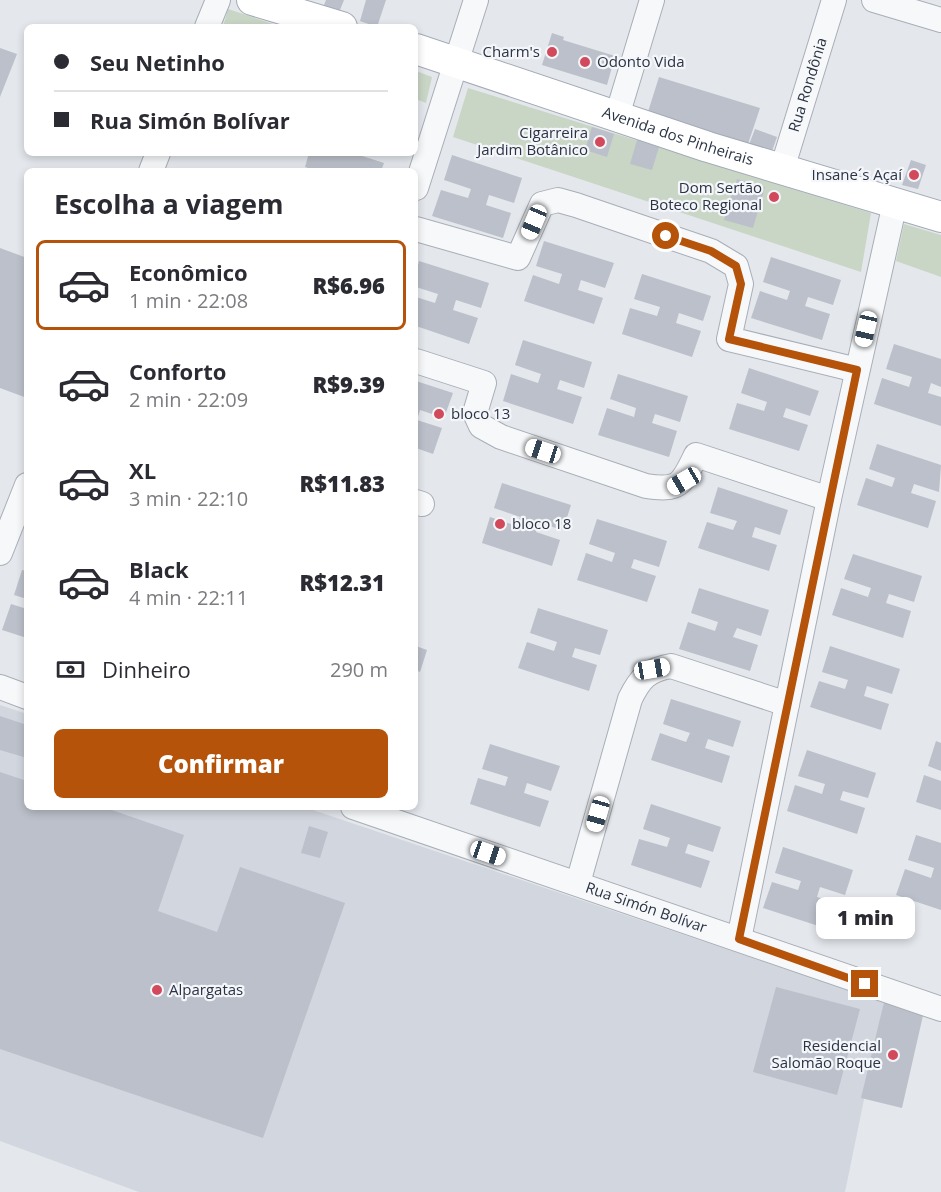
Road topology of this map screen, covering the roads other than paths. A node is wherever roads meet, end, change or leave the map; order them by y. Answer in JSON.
{"nodes":[{"id":1,"x":218,"y":0,"type":"edge"},
{"id":2,"x":252,"y":0,"type":"edge"},
{"id":3,"x":476,"y":0,"type":"edge"},
{"id":4,"x":652,"y":0,"type":"edge"},
{"id":5,"x":834,"y":0,"type":"edge"},
{"id":6,"x":874,"y":0,"type":"edge"},
{"id":7,"x":290,"y":5,"type":"edge"},
{"id":8,"x":941,"y":20,"type":"edge"},
{"id":9,"x":208,"y":24,"type":"edge"},
{"id":10,"x":335,"y":24,"type":"edge"},
{"id":11,"x":418,"y":50,"type":"edge"},
{"id":12,"x":457,"y":62,"type":"junction"},
{"id":13,"x":617,"y":116,"type":"junction"},
{"id":14,"x":782,"y":169,"type":"junction"},
{"id":15,"x":418,"y":182,"type":"edge"},
{"id":16,"x":895,"y":203,"type":"junction"},
{"id":17,"x":941,"y":217,"type":"edge"},
{"id":18,"x":418,"y":230,"type":"edge"},
{"id":19,"x":418,"y":362,"type":"edge"},
{"id":20,"x":857,"y":370,"type":"junction"},
{"id":21,"x":24,"y":493,"type":"edge"},
{"id":22,"x":829,"y":500,"type":"junction"},
{"id":23,"x":0,"y":553,"type":"edge"},
{"id":24,"x":0,"y":687,"type":"edge"},
{"id":25,"x":24,"y":695,"type":"edge"},
{"id":26,"x":787,"y":704,"type":"junction"},
{"id":27,"x":362,"y":810,"type":"edge"},
{"id":28,"x":578,"y":883,"type":"junction"},
{"id":29,"x":739,"y":939,"type":"junction"},
{"id":30,"x":941,"y":1009,"type":"edge"}],
"edges":[{"from":1,"to":9,"type":"street"},
{"from":2,"to":7,"type":"main road"},
{"from":3,"to":12,"type":"street"},
{"from":4,"to":13,"type":"street"},
{"from":5,"to":14,"type":"street","name":"Rua Rondônia"},
{"from":6,"to":8,"type":"street"},
{"from":7,"to":10,"type":"main road"},
{"from":11,"to":12,"type":"main road","name":"Avenida dos Pinheirais"},
{"from":12,"to":13,"type":"main road","name":"Avenida dos Pinheirais"},
{"from":12,"to":15,"type":"street"},
{"from":13,"to":14,"type":"main road","name":"Avenida dos Pinheirais"},
{"from":14,"to":16,"type":"main road","name":"Avenida dos Pinheirais"},
{"from":16,"to":17,"type":"main road","name":"Avenida dos Pinheirais"},
{"from":16,"to":20,"type":"street"},
{"from":18,"to":20,"type":"street"},
{"from":19,"to":22,"type":"street"},
{"from":20,"to":22,"type":"street"},
{"from":21,"to":23,"type":"street"},
{"from":22,"to":26,"type":"street"},
{"from":24,"to":25,"type":"street"},
{"from":26,"to":28,"type":"street"},
{"from":26,"to":29,"type":"street"},
{"from":27,"to":28,"type":"street","name":"Rua Simón Bolívar"},
{"from":28,"to":29,"type":"street","name":"Rua Simón Bolívar"},
{"from":29,"to":30,"type":"street","name":"Rua Simón Bolívar"}]}
